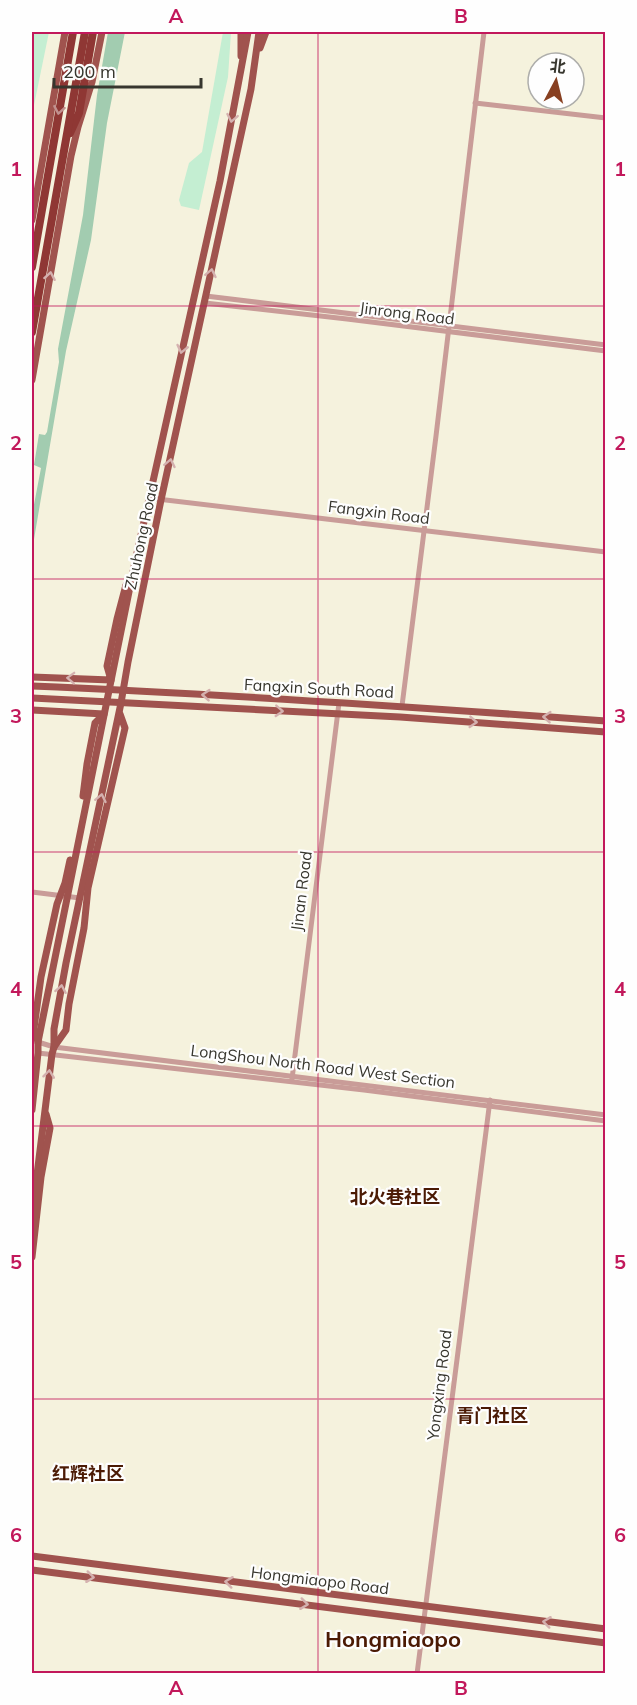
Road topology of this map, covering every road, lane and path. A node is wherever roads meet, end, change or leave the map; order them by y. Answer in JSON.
{"nodes":[{"id":1,"x":65,"y":32,"type":"edge"},
{"id":2,"x":73,"y":32,"type":"edge"},
{"id":3,"x":86,"y":32,"type":"edge"},
{"id":4,"x":93,"y":32,"type":"edge"},
{"id":5,"x":102,"y":32,"type":"edge"},
{"id":6,"x":241,"y":32,"type":"edge"},
{"id":7,"x":248,"y":32,"type":"edge"},
{"id":8,"x":259,"y":32,"type":"edge"},
{"id":9,"x":266,"y":32,"type":"edge"},
{"id":10,"x":484,"y":32,"type":"edge"},
{"id":11,"x":256,"y":59,"type":"junction"},
{"id":12,"x":241,"y":70,"type":"junction"},
{"id":13,"x":89,"y":92,"type":"junction"},
{"id":14,"x":475,"y":102,"type":"junction"},
{"id":15,"x":79,"y":113,"type":"junction"},
{"id":16,"x":606,"y":118,"type":"edge"},
{"id":17,"x":70,"y":140,"type":"junction"},
{"id":18,"x":32,"y":220,"type":"edge"},
{"id":19,"x":32,"y":267,"type":"edge"},
{"id":20,"x":206,"y":300,"type":"junction"},
{"id":21,"x":448,"y":329,"type":"junction"},
{"id":22,"x":32,"y":332,"type":"edge"},
{"id":23,"x":606,"y":345,"type":"edge"},
{"id":24,"x":606,"y":351,"type":"edge"},
{"id":25,"x":32,"y":380,"type":"edge"},
{"id":26,"x":149,"y":498,"type":"junction"},
{"id":27,"x":161,"y":500,"type":"junction"},
{"id":28,"x":423,"y":530,"type":"junction"},
{"id":29,"x":606,"y":552,"type":"edge"},
{"id":30,"x":32,"y":677,"type":"edge"},
{"id":31,"x":111,"y":680,"type":"junction"},
{"id":32,"x":32,"y":686,"type":"edge"},
{"id":33,"x":109,"y":689,"type":"junction"},
{"id":34,"x":123,"y":690,"type":"junction"},
{"id":35,"x":32,"y":698,"type":"edge"},
{"id":36,"x":106,"y":702,"type":"junction"},
{"id":37,"x":121,"y":703,"type":"junction"},
{"id":38,"x":339,"y":703,"type":"junction"},
{"id":39,"x":402,"y":706,"type":"junction"},
{"id":40,"x":32,"y":710,"type":"edge"},
{"id":41,"x":119,"y":712,"type":"junction"},
{"id":42,"x":104,"y":714,"type":"junction"},
{"id":43,"x":337,"y":714,"type":"junction"},
{"id":44,"x":606,"y":721,"type":"edge"},
{"id":45,"x":606,"y":732,"type":"edge"},
{"id":46,"x":84,"y":879,"type":"junction"},
{"id":47,"x":32,"y":892,"type":"edge"},
{"id":48,"x":64,"y":895,"type":"junction"},
{"id":49,"x":80,"y":898,"type":"junction"},
{"id":50,"x":87,"y":905,"type":"junction"},
{"id":51,"x":35,"y":1042,"type":"edge"},
{"id":52,"x":53,"y":1050,"type":"junction"},
{"id":53,"x":36,"y":1054,"type":"edge"},
{"id":54,"x":32,"y":1070,"type":"edge"},
{"id":55,"x":292,"y":1079,"type":"junction"},
{"id":56,"x":489,"y":1103,"type":"junction"},
{"id":57,"x":32,"y":1110,"type":"edge"},
{"id":58,"x":45,"y":1110,"type":"junction"},
{"id":59,"x":606,"y":1114,"type":"edge"},
{"id":60,"x":606,"y":1121,"type":"edge"},
{"id":61,"x":32,"y":1215,"type":"edge"},
{"id":62,"x":32,"y":1257,"type":"edge"},
{"id":63,"x":32,"y":1556,"type":"edge"},
{"id":64,"x":32,"y":1570,"type":"edge"},
{"id":65,"x":425,"y":1607,"type":"junction"},
{"id":66,"x":423,"y":1619,"type":"junction"},
{"id":67,"x":606,"y":1629,"type":"edge"},
{"id":68,"x":606,"y":1643,"type":"edge"},
{"id":69,"x":417,"y":1674,"type":"edge"}],
"edges":[{"from":1,"to":18,"type":"main road"},
{"from":2,"to":19,"type":"highway","one_way":true},
{"from":3,"to":17,"type":"highway"},
{"from":4,"to":15,"type":"highway"},
{"from":5,"to":13,"type":"main road"},
{"from":6,"to":12,"type":"main road","name":"Zhuhong Road"},
{"from":7,"to":12,"type":"main road","name":"Zhuhong Road"},
{"from":8,"to":11,"type":"main road","name":"Zhuhong Road"},
{"from":9,"to":11,"type":"main road"},
{"from":10,"to":14,"type":"street"},
{"from":20,"to":11,"type":"main road","name":"Zhuhong Road","one_way":true},
{"from":12,"to":26,"type":"main road","name":"Zhuhong Road","one_way":true},
{"from":13,"to":15,"type":"main road"},
{"from":13,"to":17,"type":"main road"},
{"from":14,"to":16,"type":"street"},
{"from":14,"to":21,"type":"street"},
{"from":15,"to":17,"type":"highway"},
{"from":17,"to":22,"type":"highway"},
{"from":25,"to":17,"type":"main road","one_way":true},
{"from":20,"to":21,"type":"street","name":"Jinrong Road"},
{"from":27,"to":20,"type":"main road","name":"Zhuhong Road","one_way":true},
{"from":21,"to":23,"type":"street","name":"Jinrong Road"},
{"from":21,"to":24,"type":"street","name":"Jinrong Road"},
{"from":21,"to":28,"type":"street"},
{"from":26,"to":27,"type":"street","name":"Fangxin Road"},
{"from":26,"to":31,"type":"main road","name":"Zhuhong Road"},
{"from":27,"to":28,"type":"street","name":"Fangxin Road"},
{"from":27,"to":34,"type":"main road","name":"Zhuhong Road"},
{"from":28,"to":29,"type":"street","name":"Fangxin Road"},
{"from":28,"to":39,"type":"street"},
{"from":31,"to":30,"type":"main road","one_way":true},
{"from":31,"to":33,"type":"main road","name":"Zhuhong Road"},
{"from":32,"to":33,"type":"main road","name":"Fangxin South Road"},
{"from":33,"to":34,"type":"main road","name":"Fangxin South Road"},
{"from":33,"to":36,"type":"main road","name":"Zhuhong Road"},
{"from":34,"to":37,"type":"main road","name":"Zhuhong Road"},
{"from":38,"to":34,"type":"main road","name":"Fangxin South Road","one_way":true},
{"from":35,"to":36,"type":"main road","name":"Fangxin South Road"},
{"from":36,"to":37,"type":"main road","name":"Fangxin South Road"},
{"from":36,"to":42,"type":"main road","name":"Zhuhong Road"},
{"from":37,"to":41,"type":"main road","name":"Zhuhong Road"},
{"from":37,"to":43,"type":"main road","name":"Fangxin South Road","one_way":true},
{"from":38,"to":39,"type":"main road","name":"Fangxin South Road"},
{"from":38,"to":43,"type":"street","name":"Jinan Road"},
{"from":44,"to":39,"type":"main road","name":"Fangxin South Road","one_way":true},
{"from":40,"to":42,"type":"main road"},
{"from":46,"to":41,"type":"main road","name":"Zhuhong Road","one_way":true},
{"from":41,"to":50,"type":"main road"},
{"from":42,"to":48,"type":"main road","name":"Zhuhong Road"},
{"from":43,"to":45,"type":"main road","name":"Fangxin South Road","one_way":true},
{"from":43,"to":55,"type":"street","name":"Jinan Road"},
{"from":46,"to":49,"type":"main road","name":"Zhuhong Road"},
{"from":46,"to":50,"type":"main road"},
{"from":47,"to":48,"type":"street"},
{"from":48,"to":49,"type":"street"},
{"from":48,"to":51,"type":"main road","name":"Zhuhong Road"},
{"from":52,"to":49,"type":"main road","name":"Zhuhong Road","one_way":true},
{"from":50,"to":52,"type":"main road"},
{"from":51,"to":52,"type":"street","name":"LongShou North Road West Section"},
{"from":51,"to":53,"type":"main road","name":"Zhuhong Road"},
{"from":52,"to":53,"type":"street","name":"LongShou North Road West Section"},
{"from":52,"to":55,"type":"street","name":"LongShou North Road West Section"},
{"from":58,"to":52,"type":"main road","name":"Zhuhong Road","one_way":true},
{"from":53,"to":54,"type":"main road"},
{"from":53,"to":57,"type":"main road","name":"Zhuhong Road"},
{"from":55,"to":56,"type":"street","name":"LongShou North Road West Section"},
{"from":56,"to":59,"type":"street","name":"LongShou North Road West Section"},
{"from":56,"to":60,"type":"street","name":"LongShou North Road West Section"},
{"from":56,"to":65,"type":"street","name":"Yongxing Road"},
{"from":58,"to":61,"type":"main road"},
{"from":58,"to":62,"type":"main road"},
{"from":65,"to":63,"type":"main road","name":"Hongmiaopo Road","one_way":true},
{"from":64,"to":66,"type":"main road","name":"Hongmiaopo Road","one_way":true},
{"from":65,"to":66,"type":"street","name":"Yongxing Road"},
{"from":67,"to":65,"type":"main road","name":"Hongmiaopo Road","one_way":true},
{"from":66,"to":68,"type":"main road","name":"Hongmiaopo Road"},
{"from":66,"to":69,"type":"street","name":"Yongxing Road"}]}
